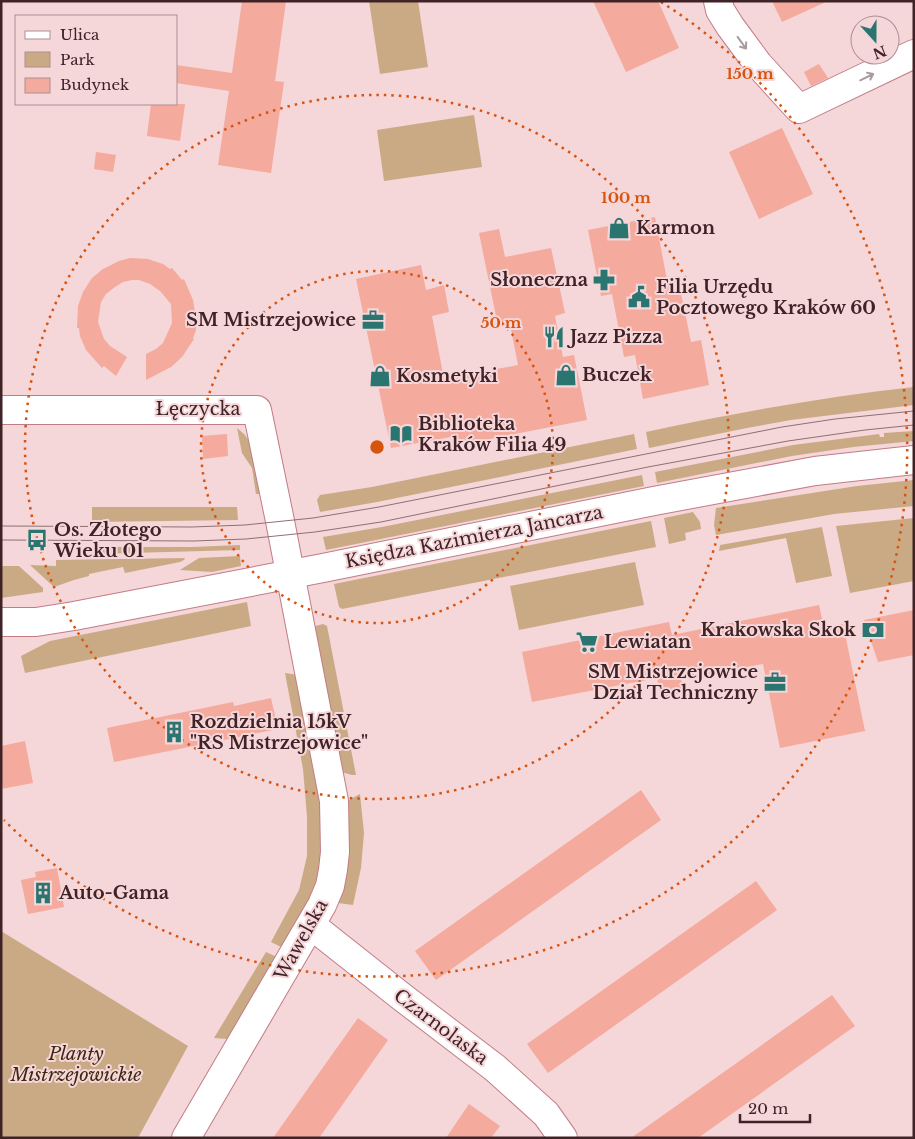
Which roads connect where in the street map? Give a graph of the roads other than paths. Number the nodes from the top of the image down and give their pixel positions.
1 (718, 1) edge
2 (914, 54) edge
3 (1, 410) edge
4 (914, 460) edge
5 (289, 574) junction
6 (1, 622) edge
7 (36, 622) junction
8 (1, 634) edge
9 (311, 925) junction
10 (186, 1138) edge
11 (563, 1138) edge

1 -> 2 street
3 - 5 street, Łęczycka
4 - 5 street, Księdza Kazimierza Jancarza
5 - 7 street, Księdza Kazimierza Jancarza
5 - 9 street, Wawelska
6 - 7 street, Księdza Kazimierza Jancarza
7 - 8 street, Księdza Kazimierza Jancarza
9 - 10 street, Wawelska
9 - 11 street, Czarnolaska

